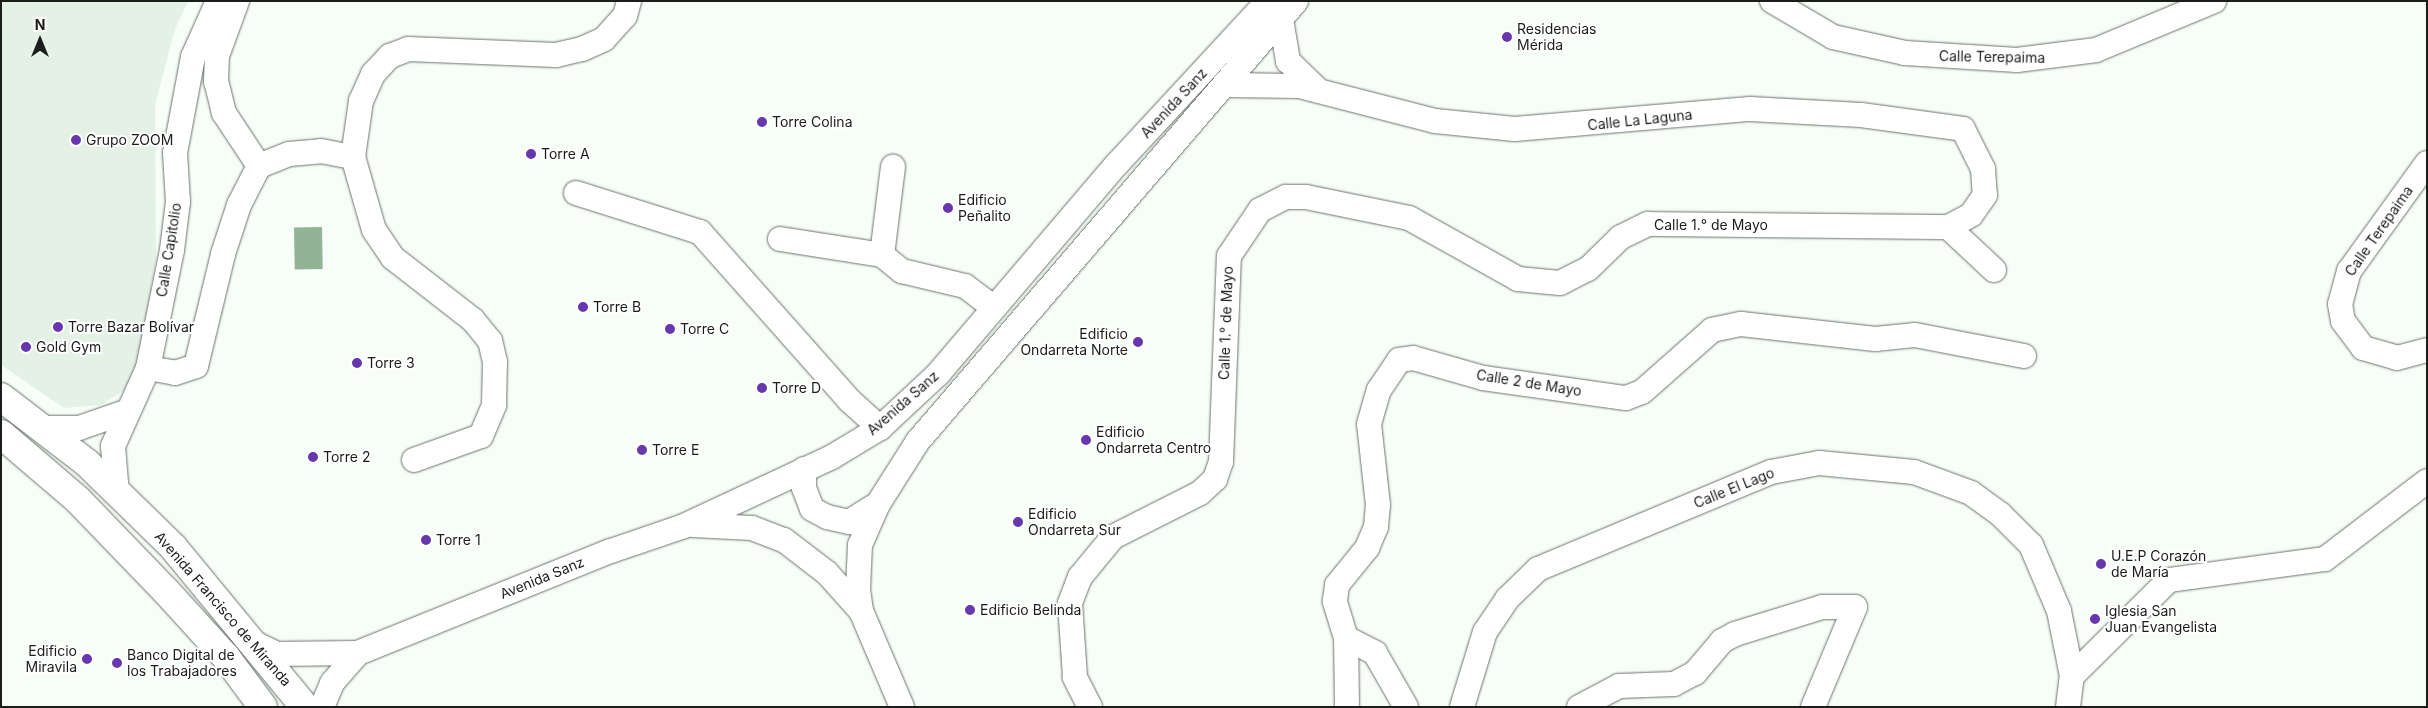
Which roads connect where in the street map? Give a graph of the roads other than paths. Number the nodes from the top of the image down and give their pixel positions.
1 (218, 1) edge
2 (236, 1) edge
3 (629, 1) edge
4 (1296, 1) edge
5 (1772, 1) edge
6 (2214, 1) edge
7 (1275, 10) edge
8 (1227, 85) junction
9 (1320, 92) junction
10 (353, 157) junction
11 (2427, 163) edge
12 (259, 166) junction
13 (893, 167) dead end
14 (576, 193) dead end
15 (1948, 227) junction
16 (780, 239) dead end
17 (882, 255) junction
18 (1994, 270) dead end
19 (994, 308) junction
20 (2427, 350) edge
21 (2024, 356) dead end
22 (148, 368) junction
23 (1, 398) edge
24 (128, 411) junction
25 (42, 428) junction
26 (880, 428) junction
27 (1, 434) edge
28 (414, 460) dead end
29 (804, 469) junction
30 (2427, 481) edge
31 (117, 494) junction
32 (878, 504) junction
33 (684, 526) junction
34 (861, 611) junction
35 (1346, 638) junction
36 (246, 640) junction
37 (358, 653) junction
38 (2072, 676) junction
39 (263, 707) edge
40 (305, 707) edge
41 (322, 707) edge
42 (902, 707) edge
43 (1090, 707) edge
44 (1347, 707) edge
45 (1406, 707) edge
46 (1462, 707) edge
47 (1579, 707) edge
48 (1813, 707) edge
49 (2068, 707) edge

1 - 22 street, Calle Capitolio
2 - 12 street
3 - 10 street
4 - 7 street, Avenida Sanz
5 - 6 street, Calle Terepaima
7 - 8 street, Avenida Sanz
7 - 9 street, Calle La Laguna
7 - 19 street, Avenida Sanz
8 - 9 street, Calle La Laguna
8 - 32 street, Avenida Sanz
9 - 15 street, Calle La Laguna
10 - 12 street
10 - 28 street
11 - 20 street, Calle Terepaima
12 - 22 street
13 - 17 street
14 - 26 street
15 - 18 street
15 - 43 street, Calle 1.° de Mayo
16 - 17 street
17 - 19 street
19 - 26 street, Avenida Sanz
21 - 35 street, Calle 2 de Mayo
22 - 24 street, Calle Capitolio
23 - 25 main road, Avenida Francisco de Miranda
24 - 25 street
24 - 31 street, Calle Capitolio
25 - 31 main road, Avenida Francisco de Miranda
26 - 29 street, Avenida Sanz
27 - 39 main road
29 - 32 street
29 - 33 street, Avenida Sanz
30 - 38 street
31 - 36 main road, Avenida Francisco de Miranda
32 - 34 street, Avenida Sanz
33 - 34 street
33 - 37 street, Avenida Sanz
34 - 42 street
35 - 44 street
35 - 45 street
36 - 37 street
36 - 40 main road, Avenida Francisco de Miranda
37 - 41 street
38 - 46 street, Calle El Lago
38 - 49 street, Calle El Lago
47 - 48 street

